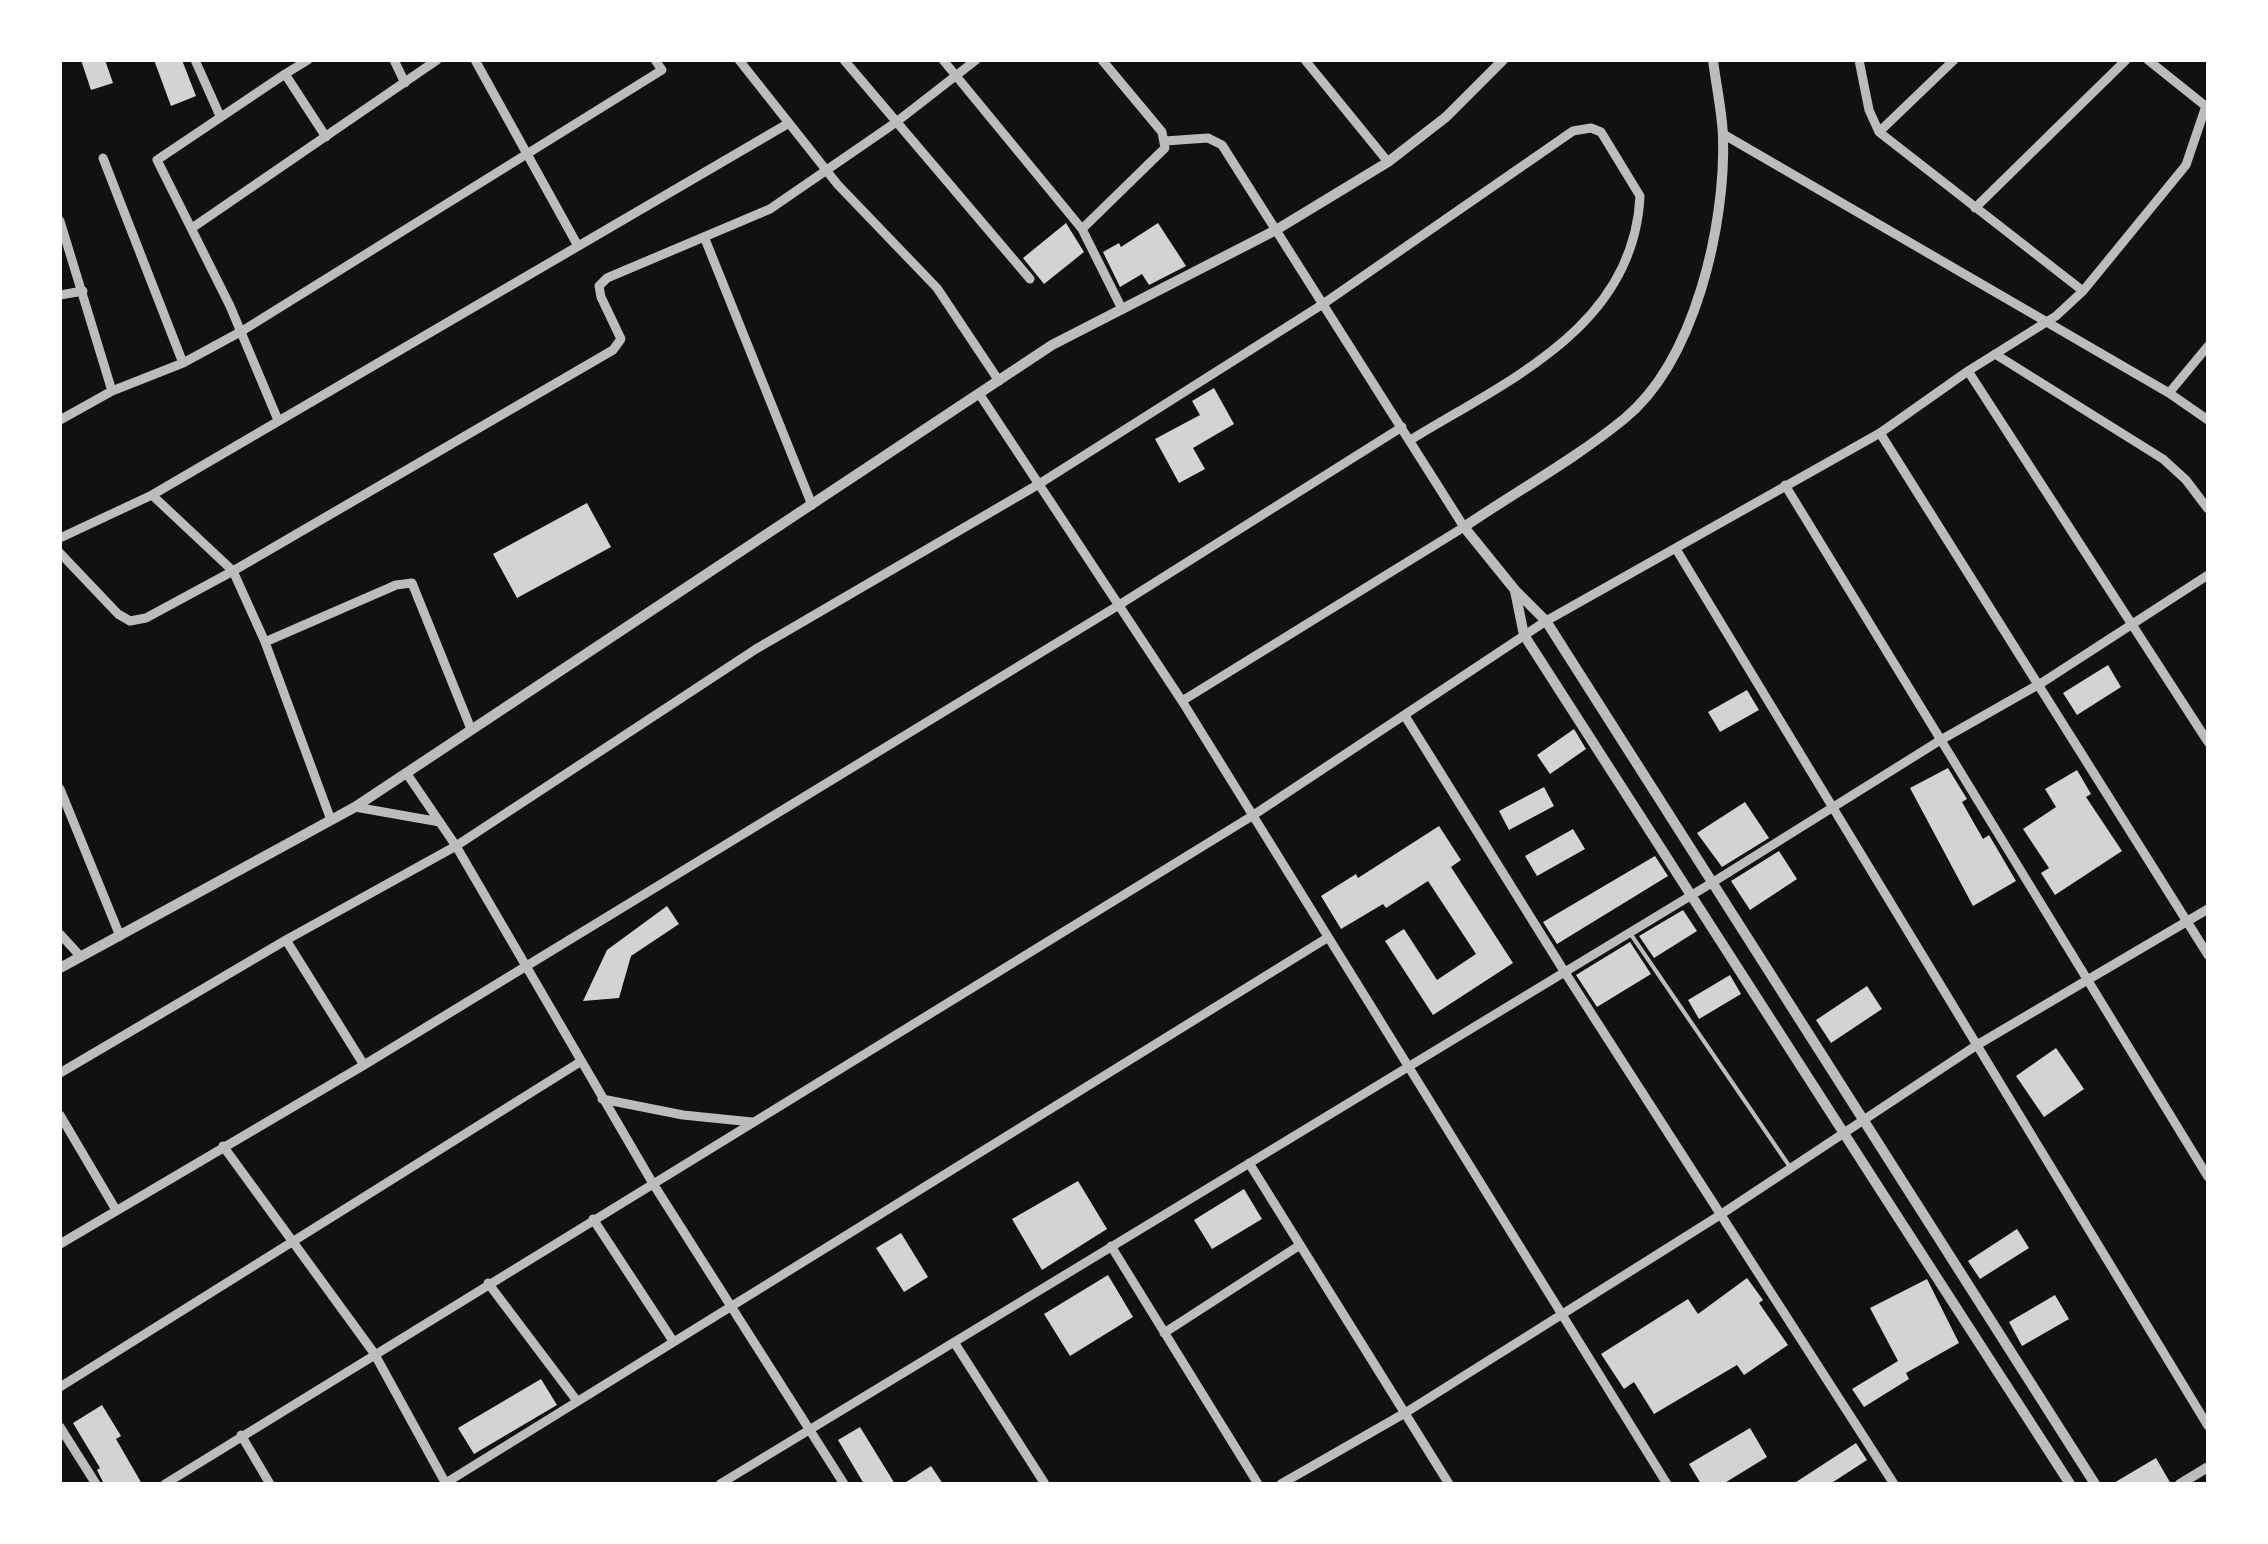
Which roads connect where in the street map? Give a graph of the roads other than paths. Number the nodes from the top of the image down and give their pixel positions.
1 (195, 60) edge
2 (308, 60) edge
3 (394, 60) edge
4 (437, 60) edge
5 (475, 60) edge
6 (655, 60) edge
7 (739, 60) edge
8 (844, 60) edge
9 (943, 60) edge
10 (976, 60) edge
11 (1102, 60) edge
12 (1305, 60) edge
13 (1503, 60) edge
14 (1713, 60) edge
15 (1860, 60) edge
16 (1954, 60) edge
17 (2126, 60) edge
18 (2148, 60) edge
19 (285, 74) junction
20 (956, 76) junction
21 (405, 83) junction
22 (2207, 107) edge
23 (220, 116) junction
24 (789, 123) junction
25 (895, 123) junction
26 (1879, 132) junction
27 (1723, 134) junction
28 (326, 137) junction
29 (1165, 141) junction
30 (526, 156) junction
31 (103, 158) dead end
32 (1388, 162) junction
33 (828, 172) junction
34 (1975, 208) junction
35 (60, 220) edge
36 (192, 228) junction
37 (1082, 229) junction
38 (1276, 230) junction
39 (706, 239) junction
40 (578, 246) junction
41 (1030, 279) dead end
42 (83, 291) junction
43 (2082, 291) junction
44 (60, 295) edge
45 (1323, 304) junction
46 (1122, 309) junction
47 (2046, 323) junction
48 (242, 331) junction
49 (2208, 346) edge
50 (1995, 354) junction
51 (183, 363) junction
52 (1968, 371) junction
53 (999, 381) junction
54 (112, 390) junction
55 (2169, 393) junction
56 (980, 395) junction
57 (60, 420) edge
58 (278, 420) junction
59 (2208, 420) edge
60 (1402, 428) junction
61 (1880, 433) junction
62 (1412, 440) junction
63 (1039, 484) junction
64 (1785, 485) junction
65 (152, 495) junction
66 (812, 505) junction
67 (2208, 509) edge
68 (1464, 526) junction
69 (60, 538) edge
70 (1676, 549) junction
71 (60, 552) edge
72 (233, 572) junction
73 (2208, 575) edge
74 (1515, 590) junction
75 (1119, 605) junction
76 (1546, 621) junction
77 (2133, 623) junction
78 (1524, 635) junction
79 (265, 642) junction
80 (2039, 684) junction
81 (1182, 701) junction
82 (1405, 716) junction
83 (471, 728) junction
84 (1939, 741) junction
85 (2208, 742) edge
86 (406, 774) junction
87 (60, 790) edge
88 (356, 807) junction
89 (1832, 807) junction
90 (1252, 816) junction
91 (331, 820) junction
92 (440, 822) junction
93 (456, 846) junction
94 (1710, 884) junction
95 (1689, 896) junction
96 (2208, 908) edge
97 (2186, 921) junction
98 (1629, 932) junction
99 (60, 934) edge
100 (120, 936) junction
101 (1327, 938) junction
102 (286, 940) junction
103 (2208, 956) edge
104 (81, 957) junction
105 (524, 967) junction
106 (60, 968) edge
107 (1564, 971) junction
108 (2086, 979) junction
109 (1977, 1046) junction
110 (580, 1062) junction
111 (364, 1065) junction
112 (1406, 1067) junction
113 (60, 1073) edge
114 (602, 1099) junction
115 (60, 1116) edge
116 (1864, 1119) junction
117 (752, 1122) junction
118 (1845, 1132) junction
119 (223, 1146) junction
120 (1248, 1163) junction
121 (1791, 1168) junction
122 (2208, 1176) edge
123 (652, 1182) junction
124 (116, 1210) junction
125 (1720, 1214) junction
126 (592, 1219) junction
127 (292, 1243) junction
128 (60, 1244) edge
129 (1300, 1245) junction
130 (1111, 1246) junction
131 (488, 1283) junction
132 (731, 1305) junction
133 (1559, 1314) junction
134 (1164, 1333) junction
135 (673, 1341) junction
136 (954, 1342) junction
137 (374, 1354) junction
138 (60, 1387) edge
139 (577, 1401) junction
140 (1405, 1413) junction
141 (2208, 1426) edge
142 (60, 1427) edge
143 (811, 1429) junction
144 (240, 1435) junction
145 (2208, 1467) edge
146 (96, 1484) edge
147 (165, 1484) edge
148 (270, 1484) edge
149 (445, 1484) edge
150 (720, 1484) edge
151 (844, 1484) edge
152 (1044, 1484) edge
153 (1258, 1484) edge
154 (1281, 1484) edge
155 (1449, 1484) edge
156 (1668, 1484) edge
157 (1894, 1484) edge
158 (2070, 1484) edge
159 (2095, 1484) edge
160 (2180, 1484) edge

1 - 23 street
2 - 19 street
3 - 21 street
4 - 21 street
5 - 30 street
6 - 30 street
7 - 24 street
8 - 25 street
9 - 20 street
10 - 20 street
11 - 29 street
12 - 32 street
13 - 32 street
14 - 27 street
15 - 26 street
16 - 26 street
17 - 34 street
18 - 22 street
19 - 23 street
19 - 28 street
20 - 25 street
20 - 37 street
21 - 28 street
22 - 43 street
23 - 36 street
24 - 33 street
24 - 40 street
25 - 33 street
25 - 41 street
26 - 34 street
27 - 47 street
27 - 68 street
28 - 36 street
29 - 37 street
29 - 38 street
30 - 40 street
30 - 48 street
31 - 51 street
32 - 38 street
33 - 39 street
33 - 53 street
34 - 43 street
35 - 42 street
36 - 48 street
37 - 46 street
38 - 45 street
38 - 46 street
39 - 66 street
39 - 72 street
40 - 58 street
42 - 44 street
42 - 54 street
43 - 47 street
45 - 60 street
45 - 62 street
45 - 63 street
46 - 53 street
47 - 50 street
47 - 55 street
48 - 51 street
48 - 58 street
49 - 55 street
50 - 52 street
50 - 67 street
51 - 54 street
52 - 61 street
52 - 77 street
53 - 56 street
54 - 57 street
55 - 59 street
56 - 63 street
56 - 66 street
58 - 65 street
60 - 62 street
60 - 75 street
61 - 64 street
61 - 80 street
62 - 68 street
63 - 75 street
63 - 93 street
64 - 70 street
64 - 84 street
65 - 69 street
65 - 72 street
66 - 83 street
68 - 74 street
68 - 81 street
70 - 76 street
70 - 89 street
71 - 72 street
72 - 79 street
73 - 77 street
74 - 76 street
74 - 78 street
75 - 81 street
75 - 105 street
76 - 78 street
76 - 94 street
77 - 80 street
77 - 85 street
78 - 82 street
78 - 95 street
79 - 83 street
79 - 91 street
80 - 84 street
80 - 97 street
81 - 90 street
82 - 90 street
82 - 107 street
83 - 86 street
84 - 89 street
84 - 108 street
86 - 88 street
86 - 92 street
87 - 100 street
88 - 91 street
88 - 92 street
89 - 94 street
89 - 109 street
90 - 101 street
90 - 117 street
91 - 100 street
92 - 93 street
93 - 102 street
93 - 105 street
94 - 95 street
94 - 116 street
95 - 98 street
95 - 118 street
96 - 97 street
97 - 103 street
97 - 108 street
98 - 107 street
98 - 121 lane
99 - 104 street
100 - 104 street
101 - 112 street
101 - 132 street
102 - 111 street
102 - 113 street
104 - 106 street
105 - 110 street
105 - 111 street
107 - 112 street
107 - 125 street
108 - 109 street
108 - 122 street
109 - 116 street
109 - 141 street
110 - 114 street
110 - 127 street
111 - 119 street
112 - 120 street
112 - 133 street
114 - 117 street
114 - 123 street
115 - 124 street
116 - 118 street
116 - 159 street
117 - 123 street
118 - 121 street
118 - 158 street
119 - 124 street
119 - 127 street
120 - 129 street
120 - 130 street
121 - 125 street
123 - 126 street
123 - 132 street
124 - 128 street
125 - 133 street
125 - 157 street
126 - 131 street
126 - 135 street
127 - 137 street
127 - 138 street
129 - 134 street
129 - 140 street
130 - 134 street
130 - 136 street
131 - 137 street
131 - 139 street
132 - 135 street
132 - 143 street
133 - 140 street
133 - 156 street
134 - 153 street
135 - 139 street
136 - 143 street
136 - 152 street
137 - 144 street
137 - 149 street
139 - 149 street
140 - 154 street
140 - 155 street
142 - 146 street
143 - 150 street
143 - 151 street
144 - 147 street
144 - 148 street
145 - 160 street

